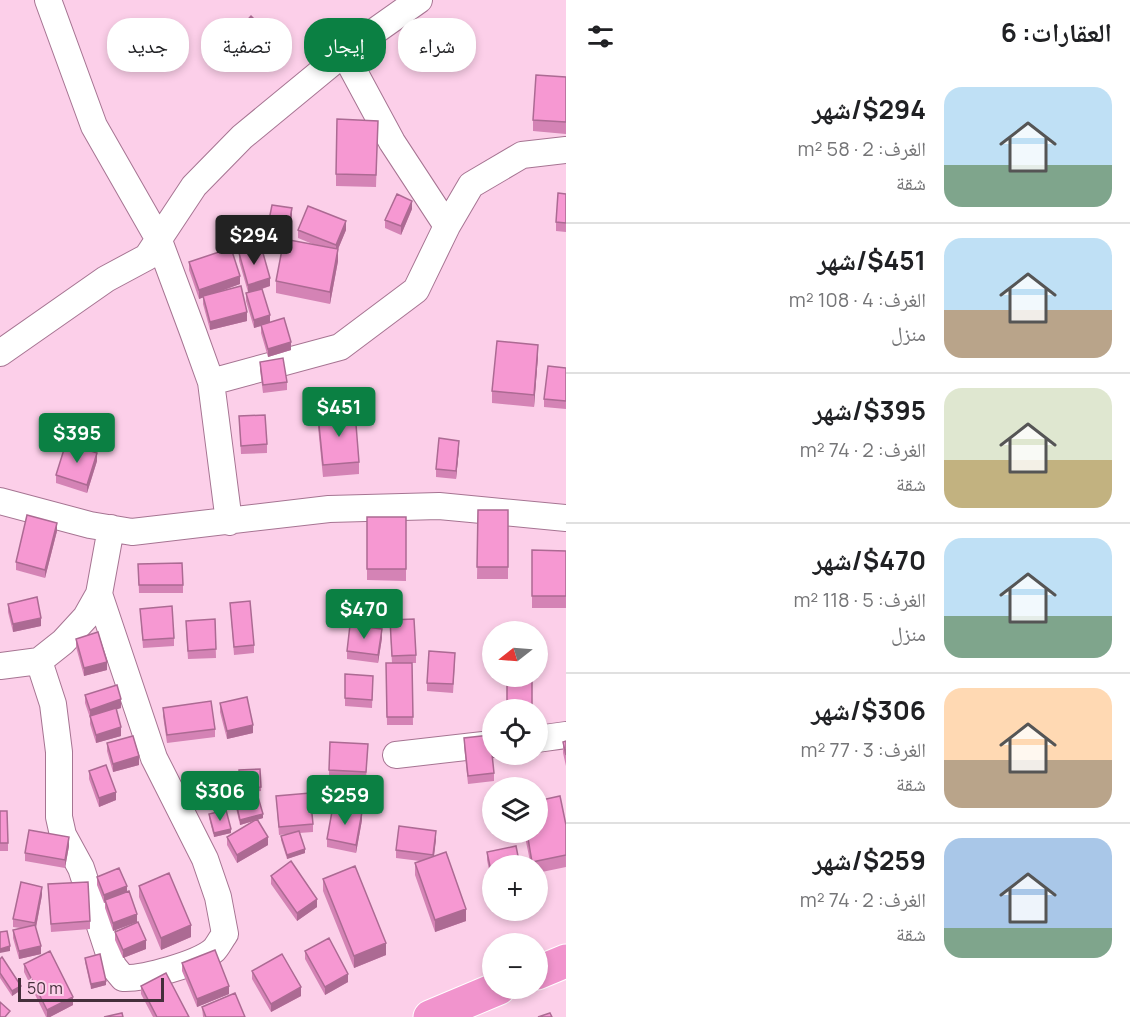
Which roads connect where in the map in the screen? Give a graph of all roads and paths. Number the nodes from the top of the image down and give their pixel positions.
1 (48, 0) edge
2 (419, 0) edge
3 (386, 24) edge
4 (322, 72) edge
5 (355, 72) edge
6 (566, 150) edge
7 (447, 226) junction
8 (158, 238) junction
9 (0, 353) edge
10 (211, 382) junction
11 (0, 501) edge
12 (566, 518) edge
13 (229, 522) junction
14 (111, 528) junction
15 (99, 594) junction
16 (39, 661) junction
17 (0, 666) edge
18 (566, 735) edge
19 (548, 737) edge
20 (482, 745) edge
21 (396, 755) dead end
22 (566, 961) edge
23 (548, 968) edge
24 (482, 995) edge
25 (430, 1017) edge

1 - 8 street
2 - 3 street
4 - 8 street
5 - 7 street
6 - 7 street
7 - 10 street
8 - 9 street
8 - 10 street
10 - 13 street
11 - 14 street
12 - 13 street
13 - 14 street
14 - 15 street
15 - 16 street
15 - 16 street
16 - 17 street
18 - 19 street
20 - 21 street
22 - 23 highway
24 - 25 highway

